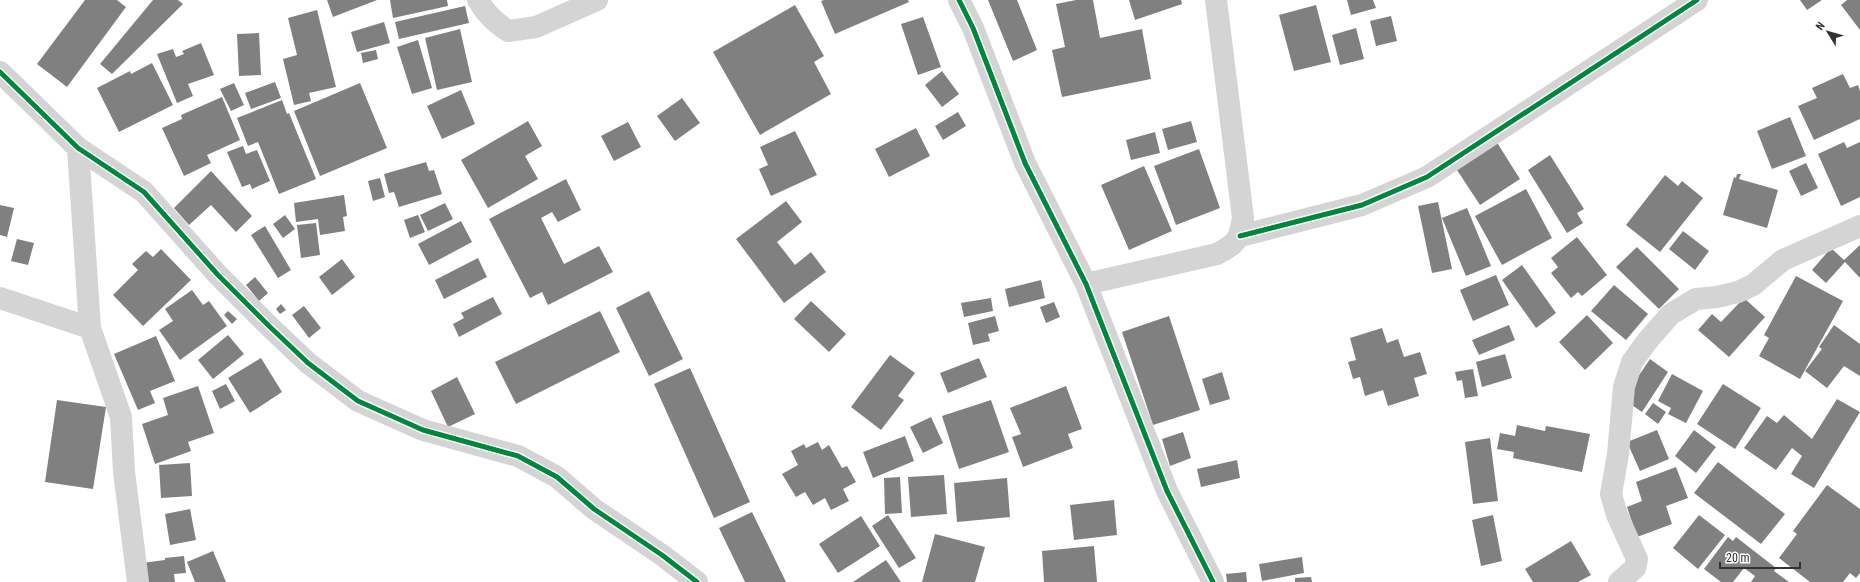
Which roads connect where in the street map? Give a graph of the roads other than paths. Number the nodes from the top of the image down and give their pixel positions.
1 (478, 0) edge
2 (597, 0) edge
3 (959, 0) edge
4 (1216, 0) edge
5 (1697, 0) edge
6 (0, 72) edge
7 (78, 148) junction
8 (1860, 226) edge
9 (1240, 236) junction
10 (1086, 284) junction
11 (0, 298) edge
12 (90, 328) junction
13 (138, 582) edge
14 (697, 582) edge
15 (1213, 582) edge
16 (1619, 582) edge

1 - 2 street
3 - 10 street
4 - 9 street
5 - 9 street
6 - 7 street
7 - 12 street
7 - 14 street
8 - 16 street
9 - 10 street
10 - 15 street
11 - 12 street
12 - 13 street

